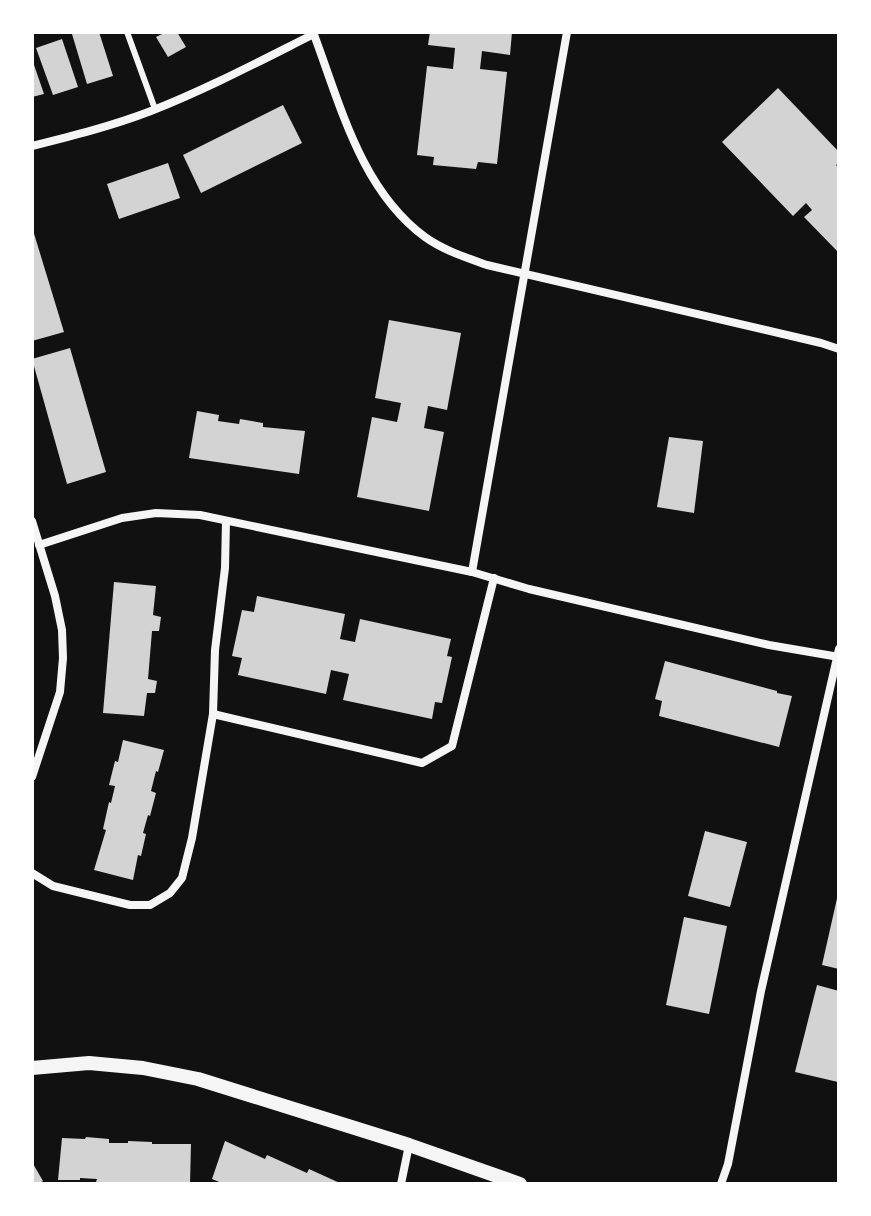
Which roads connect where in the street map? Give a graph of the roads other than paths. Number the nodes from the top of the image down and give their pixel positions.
1 (127, 32) edge
2 (567, 32) edge
3 (313, 33) edge
4 (155, 109) junction
5 (32, 146) edge
6 (525, 273) junction
7 (839, 349) edge
8 (32, 521) edge
9 (226, 521) junction
10 (39, 545) junction
11 (472, 572) junction
12 (494, 578) junction
13 (838, 654) edge
14 (213, 714) junction
15 (32, 777) edge
16 (32, 873) edge
17 (32, 1068) edge
18 (409, 1145) junction
19 (401, 1184) edge
20 (520, 1184) edge
21 (721, 1184) edge

1 - 4 lane
2 - 6 street
3 - 4 street
3 - 6 street
4 - 5 street
6 - 7 street
6 - 11 street
8 - 10 street
9 - 10 street
9 - 11 street
9 - 14 street
10 - 15 street
11 - 12 street
12 - 13 street
12 - 14 street
13 - 21 street
14 - 16 street
17 - 18 street
18 - 19 street
18 - 20 street

